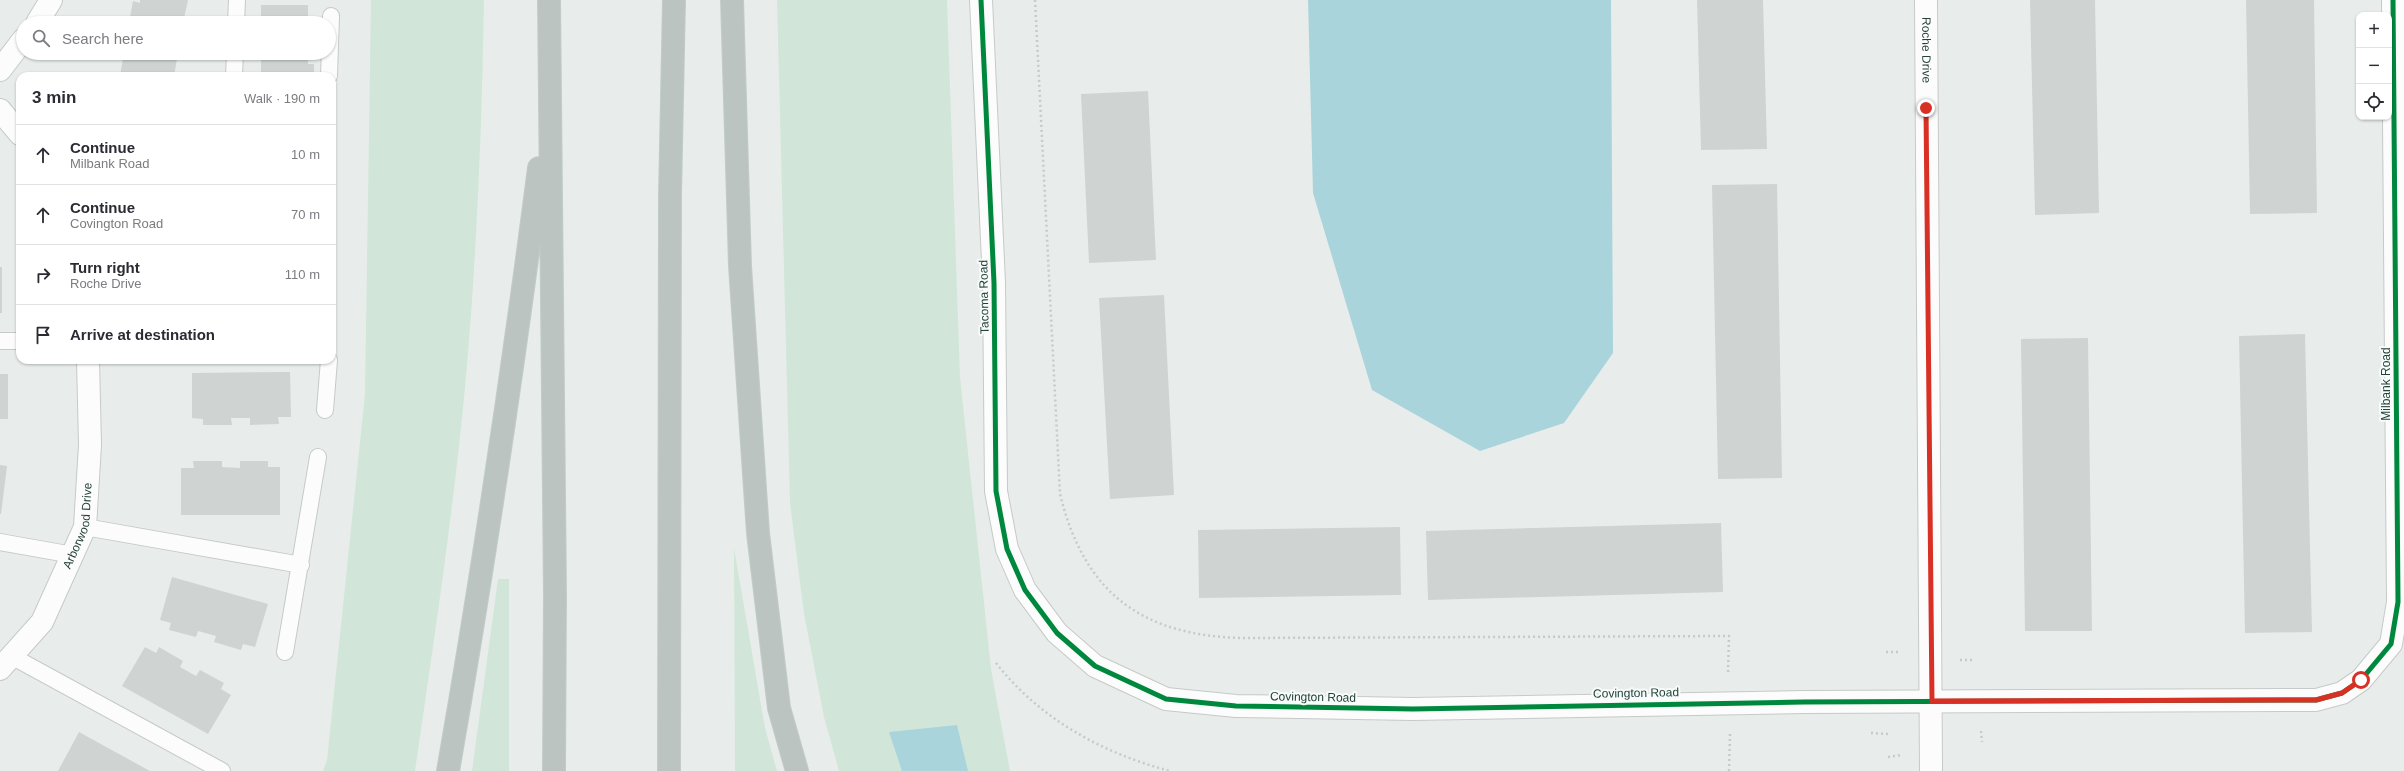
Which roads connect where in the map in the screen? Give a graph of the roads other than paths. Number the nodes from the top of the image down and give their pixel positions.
1 (51, 0) edge
2 (238, 0) edge
3 (549, 0) edge
4 (674, 0) edge
5 (732, 0) edge
6 (981, 0) edge
7 (1926, 0) edge
8 (2393, 0) edge
9 (41, 16) edge
10 (237, 16) edge
11 (16, 49) edge
12 (235, 60) edge
13 (330, 60) edge
14 (0, 70) edge
15 (234, 72) edge
16 (329, 72) edge
17 (549, 87) junction
18 (0, 110) edge
19 (16, 129) edge
20 (0, 341) edge
21 (16, 341) edge
22 (88, 364) edge
23 (329, 364) edge
24 (324, 410) dead end
25 (318, 457) dead end
26 (85, 527) junction
27 (0, 542) edge
28 (72, 555) junction
29 (301, 565) junction
30 (1025, 590) joint
31 (285, 652) dead end
32 (6, 663) edge
33 (2290, 700) joint
34 (1932, 701) junction
35 (222, 771) edge
36 (448, 771) edge
37 (554, 771) edge
38 (669, 771) edge
39 (797, 771) edge
40 (1930, 771) edge

1 - 9 street
2 - 10 lane
3 - 17 highway
4 - 38 highway
5 - 39 highway
6 - 30 street, Tacoma Road
7 - 34 street, Roche Drive
8 - 33 street, Milbank Road
11 - 14 street
12 - 15 lane
13 - 16 lane
17 - 36 highway
17 - 37 highway
18 - 19 street
20 - 21 lane
22 - 26 street, Arborwood Drive
23 - 24 lane
25 - 29 lane
26 - 28 street, Arborwood Drive
26 - 29 lane
27 - 28 lane
28 - 32 street, Arborwood Drive
29 - 31 lane
30 - 34 street, Covington Road
32 - 35 lane
33 - 34 street, Covington Road
34 - 40 street, Roche Drive

